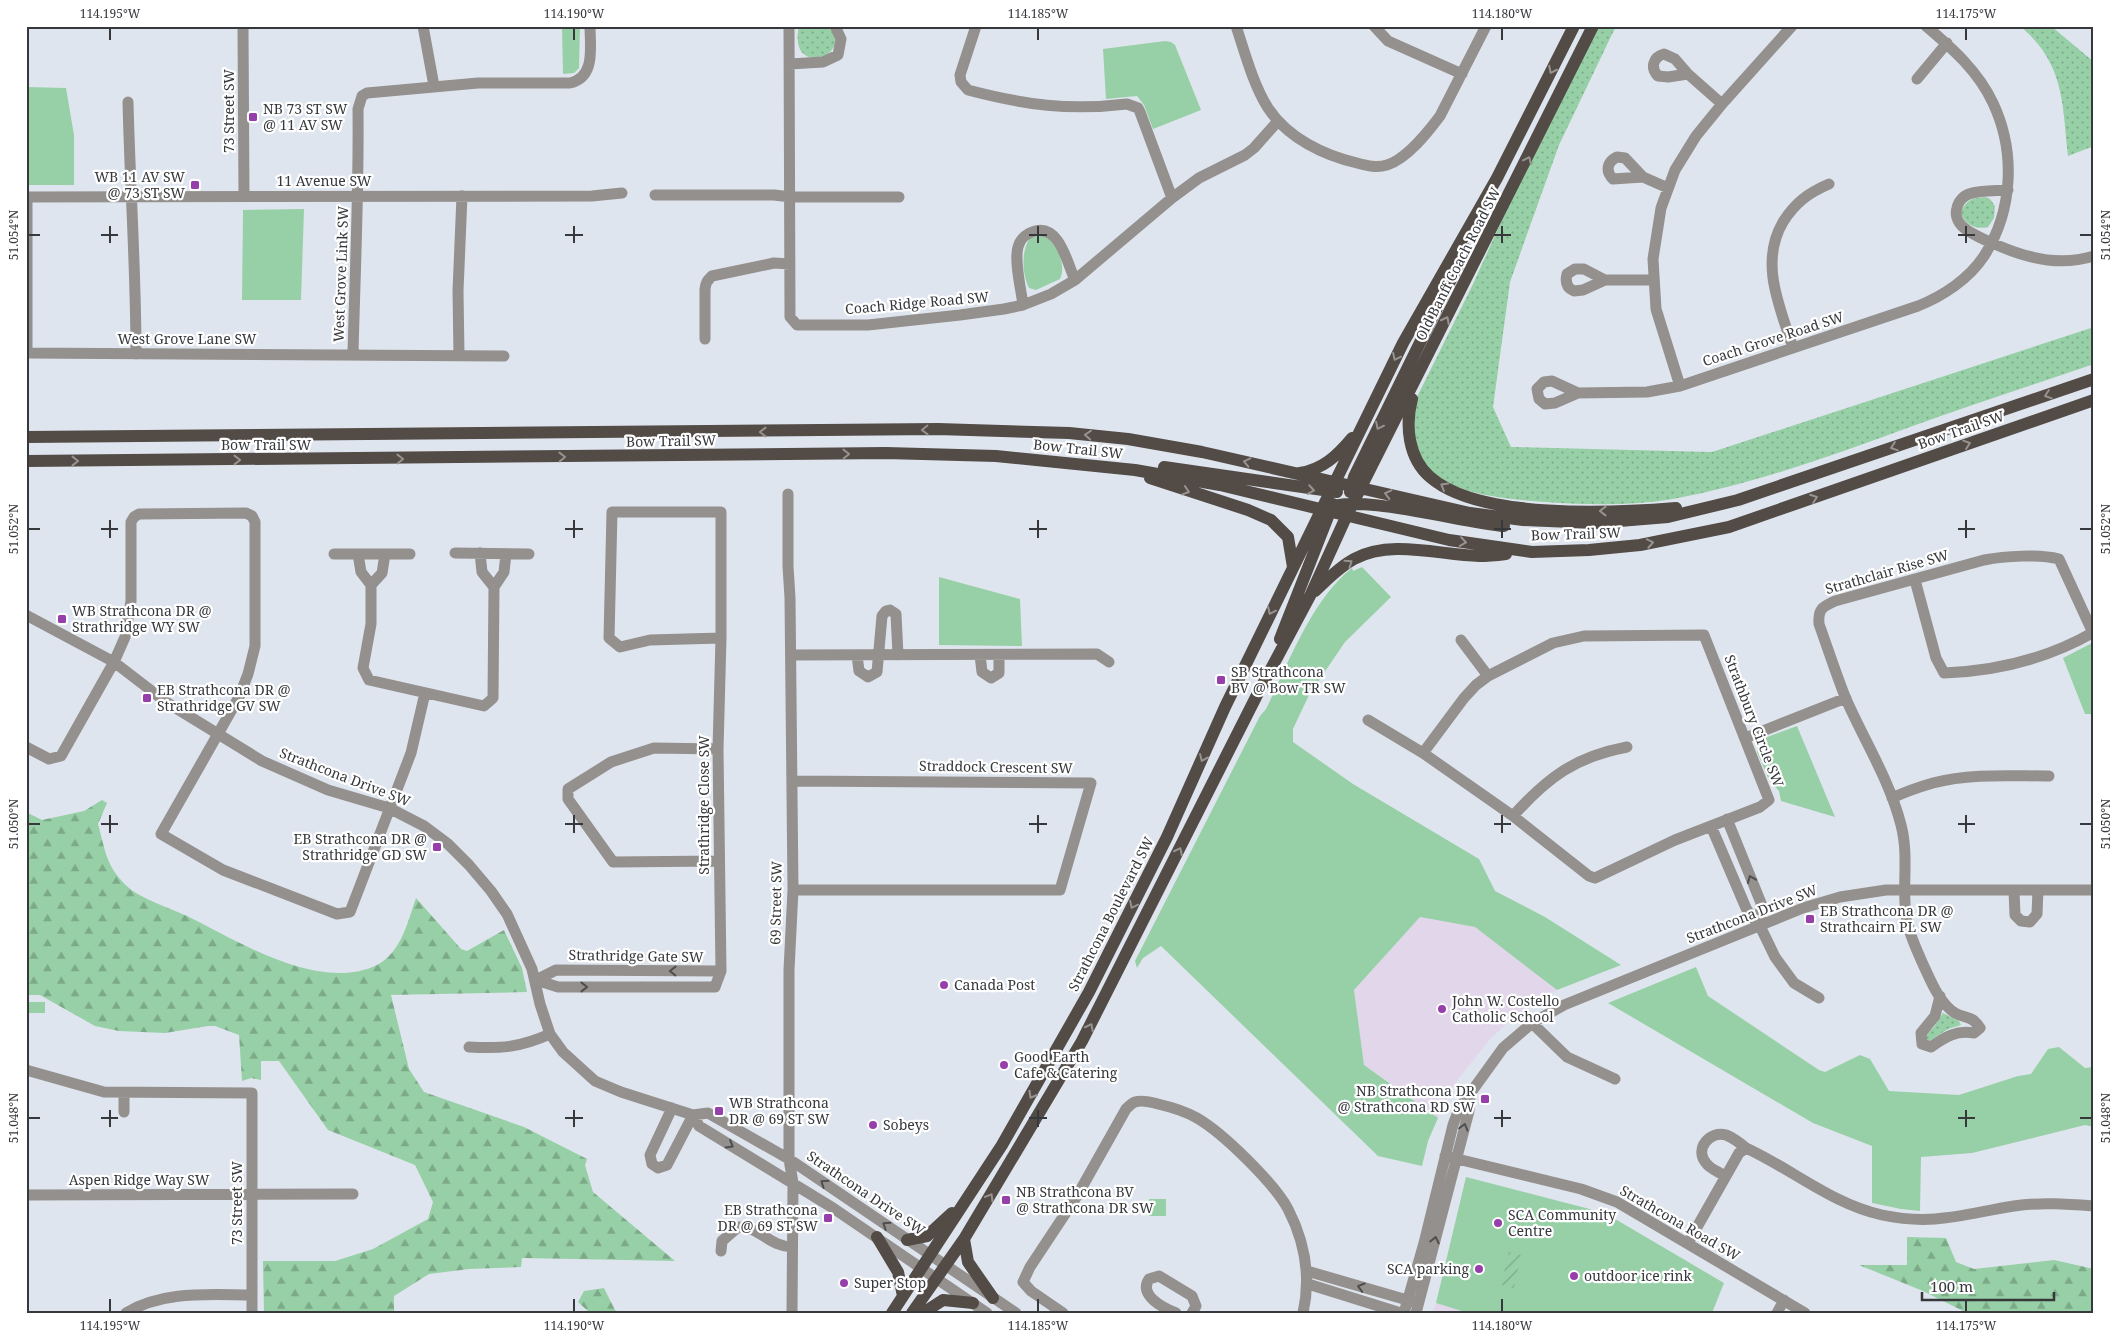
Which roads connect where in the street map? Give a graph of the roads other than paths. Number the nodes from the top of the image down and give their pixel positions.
1 (243, 26) edge
2 (423, 26) edge
3 (590, 26) edge
4 (789, 26) edge
5 (835, 26) edge
6 (976, 26) edge
7 (1236, 26) edge
8 (1374, 26) edge
9 (1486, 26) edge
10 (1574, 26) edge
11 (1594, 26) edge
12 (1786, 26) edge
13 (1792, 26) edge
14 (1926, 26) edge
15 (1781, 38) junction
16 (1947, 43) junction
17 (790, 64) junction
18 (1462, 74) junction
19 (1688, 74) dead end
20 (1917, 79) dead end
21 (434, 86) junction
22 (128, 102) dead end
23 (1722, 104) junction
24 (1278, 121) junction
25 (1643, 177) dead end
26 (1497, 178) junction
27 (1829, 184) dead end
28 (1668, 188) junction
29 (2008, 190) junction
30 (622, 193) dead end
31 (655, 195) dead end
32 (244, 196) junction
33 (358, 196) junction
34 (462, 196) junction
35 (27, 197) edge
36 (130, 197) junction
37 (899, 197) dead end
38 (791, 198) junction
39 (1172, 198) junction
40 (1991, 241) junction
41 (2094, 256) edge
42 (790, 264) junction
43 (1075, 280) junction
44 (1605, 280) dead end
45 (1653, 280) junction
46 (1023, 305) junction
47 (705, 339) dead end
48 (1793, 348) junction
49 (136, 354) junction
50 (353, 354) junction
51 (458, 355) junction
52 (504, 356) dead end
53 (2094, 379) edge
54 (1416, 380) junction
55 (1680, 386) junction
56 (1578, 393) dead end
57 (2094, 400) edge
58 (1362, 427) junction
59 (26, 437) edge
60 (26, 461) edge
61 (1124, 469) junction
62 (1295, 474) junction
63 (788, 494) dead end
64 (1342, 499) junction
65 (1738, 500) junction
66 (1574, 524) junction
67 (1532, 552) junction
68 (455, 553) dead end
69 (334, 554) dead end
70 (358, 554) junction
71 (385, 554) junction
72 (410, 554) dead end
73 (480, 554) junction
74 (506, 554) junction
75 (528, 554) dead end
76 (1293, 567) junction
77 (1915, 580) junction
78 (371, 584) junction
79 (494, 588) junction
80 (1311, 594) junction
81 (26, 615) edge
82 (2094, 632) edge
83 (721, 638) junction
84 (1461, 640) dead end
85 (791, 654) junction
86 (857, 655) junction
87 (879, 655) junction
88 (898, 655) junction
89 (980, 655) junction
90 (1000, 655) junction
91 (114, 662) junction
92 (1109, 662) dead end
93 (1488, 676) junction
94 (426, 693) junction
95 (1256, 697) junction
96 (1846, 698) junction
97 (1368, 720) dead end
98 (218, 734) junction
99 (1745, 738) junction
100 (26, 747) edge
101 (1627, 747) dead end
102 (718, 749) junction
103 (1423, 753) junction
104 (2049, 776) dead end
105 (792, 781) junction
106 (1892, 798) junction
107 (389, 808) junction
108 (1513, 816) junction
109 (1727, 819) junction
110 (1711, 826) junction
111 (719, 861) junction
112 (792, 890) junction
113 (1906, 890) junction
114 (2038, 890) junction
115 (2094, 890) edge
116 (2014, 891) junction
117 (1760, 926) junction
118 (721, 972) junction
119 (536, 980) junction
120 (1940, 996) junction
121 (1819, 998) dead end
122 (1532, 1023) junction
123 (550, 1034) junction
124 (469, 1047) dead end
125 (26, 1070) edge
126 (1615, 1079) dead end
127 (124, 1093) junction
128 (672, 1108) junction
129 (124, 1112) dead end
130 (693, 1115) junction
131 (1746, 1148) junction
132 (1451, 1157) junction
133 (789, 1159) junction
134 (1725, 1176) junction
135 (792, 1183) junction
136 (971, 1193) junction
137 (353, 1194) dead end
138 (26, 1195) edge
139 (252, 1195) junction
140 (2094, 1206) edge
141 (877, 1237) junction
142 (964, 1239) junction
143 (907, 1240) junction
144 (1688, 1243) junction
145 (792, 1247) junction
146 (721, 1251) dead end
147 (931, 1256) junction
148 (944, 1265) junction
149 (922, 1268) junction
150 (1307, 1271) junction
151 (936, 1277) junction
152 (1308, 1284) junction
153 (252, 1295) junction
154 (903, 1296) junction
155 (993, 1298) junction
156 (1784, 1300) junction
157 (973, 1303) junction
158 (1414, 1306) edge
159 (1161, 1310) edge
160 (126, 1313) edge
161 (252, 1313) edge
162 (792, 1313) edge
163 (892, 1313) edge
164 (912, 1313) edge
165 (924, 1313) edge
166 (987, 1313) edge
167 (1016, 1313) edge
168 (1063, 1313) edge
169 (1176, 1313) edge
170 (1192, 1313) edge
171 (1304, 1313) edge
172 (1402, 1313) edge
173 (1777, 1313) edge
174 (1805, 1313) edge

1 - 32 street, 73 Street SW
2 - 21 street
3 - 21 street
4 - 17 street, Coach Ridge Road SW
5 - 17 street
6 - 39 street
7 - 24 street
8 - 18 street
9 - 18 street
10 -> 26 main road, Old Banff Coach Road SW
54 -> 11 main road, Old Banff Coach Road SW
12 - 15 street
13 - 15 street
14 - 16 street, Coach Grove Road SW
15 - 23 street
16 - 20 street
16 - 29 street, Coach Grove Road SW
17 - 38 street, Coach Ridge Road SW
18 - 24 street
19 - 23 street
21 - 33 street, West Grove Link SW
22 - 36 street
23 - 28 street
24 - 39 street, Coach Ridge Road SW
25 - 28 street
26 -> 58 main road, Old Banff Coach Road SW
26 -> 64 main road
27 - 48 street
28 - 45 street
29 - 40 street, Coach Grove Road SW
29 - 40 street
30 - 34 street, 11 Avenue SW
31 - 38 street
32 - 33 street, 11 Avenue SW
32 - 36 street, 11 Avenue SW
33 - 34 street, 11 Avenue SW
33 - 50 street, West Grove Link SW
34 - 51 street
35 - 36 street, 11 Avenue SW
35 - 49 street, West Grove Lane SW
36 - 49 street
37 - 38 street
38 - 42 street, Coach Ridge Road SW
39 - 43 street, Coach Ridge Road SW
40 - 41 street
40 - 48 street, Coach Grove Road SW
42 - 46 street, Coach Ridge Road SW
42 - 47 street
43 - 46 street, Coach Ridge Road SW
43 - 46 street
44 - 45 street
45 - 55 street
48 - 55 street, Coach Grove Road SW
49 - 50 street, West Grove Lane SW
50 - 51 street, West Grove Lane SW
51 - 52 street, West Grove Lane SW
53 -> 65 main road, Bow Trail SW
54 - 64 main road, Old Banff Coach Road SW
65 -> 54 main road
55 - 56 street, Coach Grove Road SW
67 -> 57 main road, Bow Trail SW
58 - 62 main road
58 - 64 main road, Old Banff Coach Road SW
62 -> 59 main road, Bow Trail SW
60 -> 61 main road, Bow Trail SW
61 - 64 main road, Bow Trail SW
61 -> 64 main road
61 -> 76 main road
62 - 64 main road, Bow Trail SW
63 - 85 street, 69 Street SW
66 -> 64 main road, Bow Trail SW
64 - 66 main road
64 -> 67 main road, Bow Trail SW
64 - 76 main road, Strathcona Boulevard SW
64 - 80 main road
64 - 95 main road
65 - 66 main road, Bow Trail SW
80 -> 67 main road
68 - 73 street
69 - 70 street
70 - 71 street
70 - 78 street
71 - 72 street
71 - 78 street
73 - 74 street
73 - 79 street
74 - 75 street
74 - 79 street
76 -> 136 main road, Strathcona Boulevard SW
77 - 82 street, Strathclair Rise SW
77 - 82 street
77 - 96 street, Strathclair Rise SW
78 - 94 street
79 - 94 street
80 - 95 main road
81 - 91 street, Strathcona Drive SW
83 - 83 street, Strathridge Close SW
83 - 102 street, Strathridge Close SW
84 - 93 street
85 - 86 street
85 - 105 street, 69 Street SW
86 - 87 street
86 - 87 street
87 - 88 street
87 - 88 street
88 - 89 street
89 - 90 street
89 - 90 street
90 - 92 street
91 - 98 street, Strathcona Drive SW
91 - 98 street
91 - 100 street
93 - 99 street, Strathbury Circle SW
93 - 103 street, Strathbury Circle SW
94 - 107 street
142 -> 95 main road
96 - 99 street
96 - 106 street, Strathclair Rise SW
97 - 103 street
98 - 107 street, Strathcona Drive SW
98 - 107 street
99 - 109 street, Strathbury Circle SW
101 - 108 street
102 - 111 street, Strathridge Close SW
102 - 111 street
103 - 108 street, Strathbury Circle SW
104 - 106 street
105 - 112 street, 69 Street SW
105 - 112 street, Straddock Crescent SW
106 - 113 street, Strathclair Rise SW
107 - 119 street, Strathcona Drive SW
108 - 110 street, Strathbury Circle SW
109 - 110 street, Strathbury Circle SW
117 -> 109 street
110 - 117 street
111 - 118 street, Strathridge Close SW
112 - 133 street, 69 Street SW
113 - 116 street, Strathcona Drive SW
113 - 117 street, Strathcona Drive SW
113 - 120 street, Strathclair Rise SW
114 - 115 street, Strathcona Drive SW
114 - 116 street, Strathcona Drive SW
114 - 116 street
117 - 121 street
117 - 122 street, Strathcona Drive SW
118 -> 119 street, Strathridge Gate SW
119 -> 118 street, Strathridge Gate SW
119 - 123 street, Strathcona Drive SW
120 - 120 street, Strathclair Rise SW
122 - 126 street
122 - 132 street, Strathcona Drive SW
123 - 124 street
123 - 128 street, Strathcona Drive SW
125 - 127 street
127 - 129 street
127 - 139 street, 73 Street SW
128 - 130 street, Strathcona Drive SW
128 - 130 street
130 - 133 street, Strathcona Drive SW
130 -> 135 street, Strathcona Drive SW
131 - 134 street
131 - 134 street
131 - 140 street
132 - 144 street, Strathcona Road SW
132 - 158 street, Strathcona Drive SW
133 - 135 street, 69 Street SW
143 -> 133 street, Strathcona Drive SW
134 - 144 street
135 - 141 street, Strathcona Drive SW
135 - 145 street, 69 Street SW
136 - 143 main road
136 - 147 main road, Strathcona Boulevard SW
137 - 139 street, Aspen Ridge Way SW
138 - 139 street, Aspen Ridge Way SW
139 - 153 street, 73 Street SW
141 - 149 street, Strathcona Drive SW
141 - 154 main road
142 - 148 main road
142 - 155 main road
143 - 147 street, Strathcona Drive SW
144 - 156 street, Strathcona Road SW
145 - 146 street
145 - 162 street, 69 Street SW
147 - 148 street, Strathcona Drive SW
147 - 149 main road, Strathcona Boulevard SW
148 - 151 main road
148 - 155 street, Strathcona Drive SW
149 - 151 street, Strathcona Drive SW
149 - 154 main road, Strathcona Boulevard SW
150 - 152 street
158 -> 150 street
150 - 168 street
151 - 157 street, Strathcona Drive SW
151 - 164 main road
152 - 171 street
152 - 172 street
153 - 160 street
153 - 161 street, 73 Street SW
154 - 163 main road, Strathcona Boulevard SW
155 - 167 street, Strathcona Drive SW
156 - 173 street
156 - 174 street, Strathcona Road SW
157 - 165 main road
157 - 166 street, Strathcona Drive SW
158 - 172 street, Strathcona Drive SW
159 - 169 street
159 - 170 street

